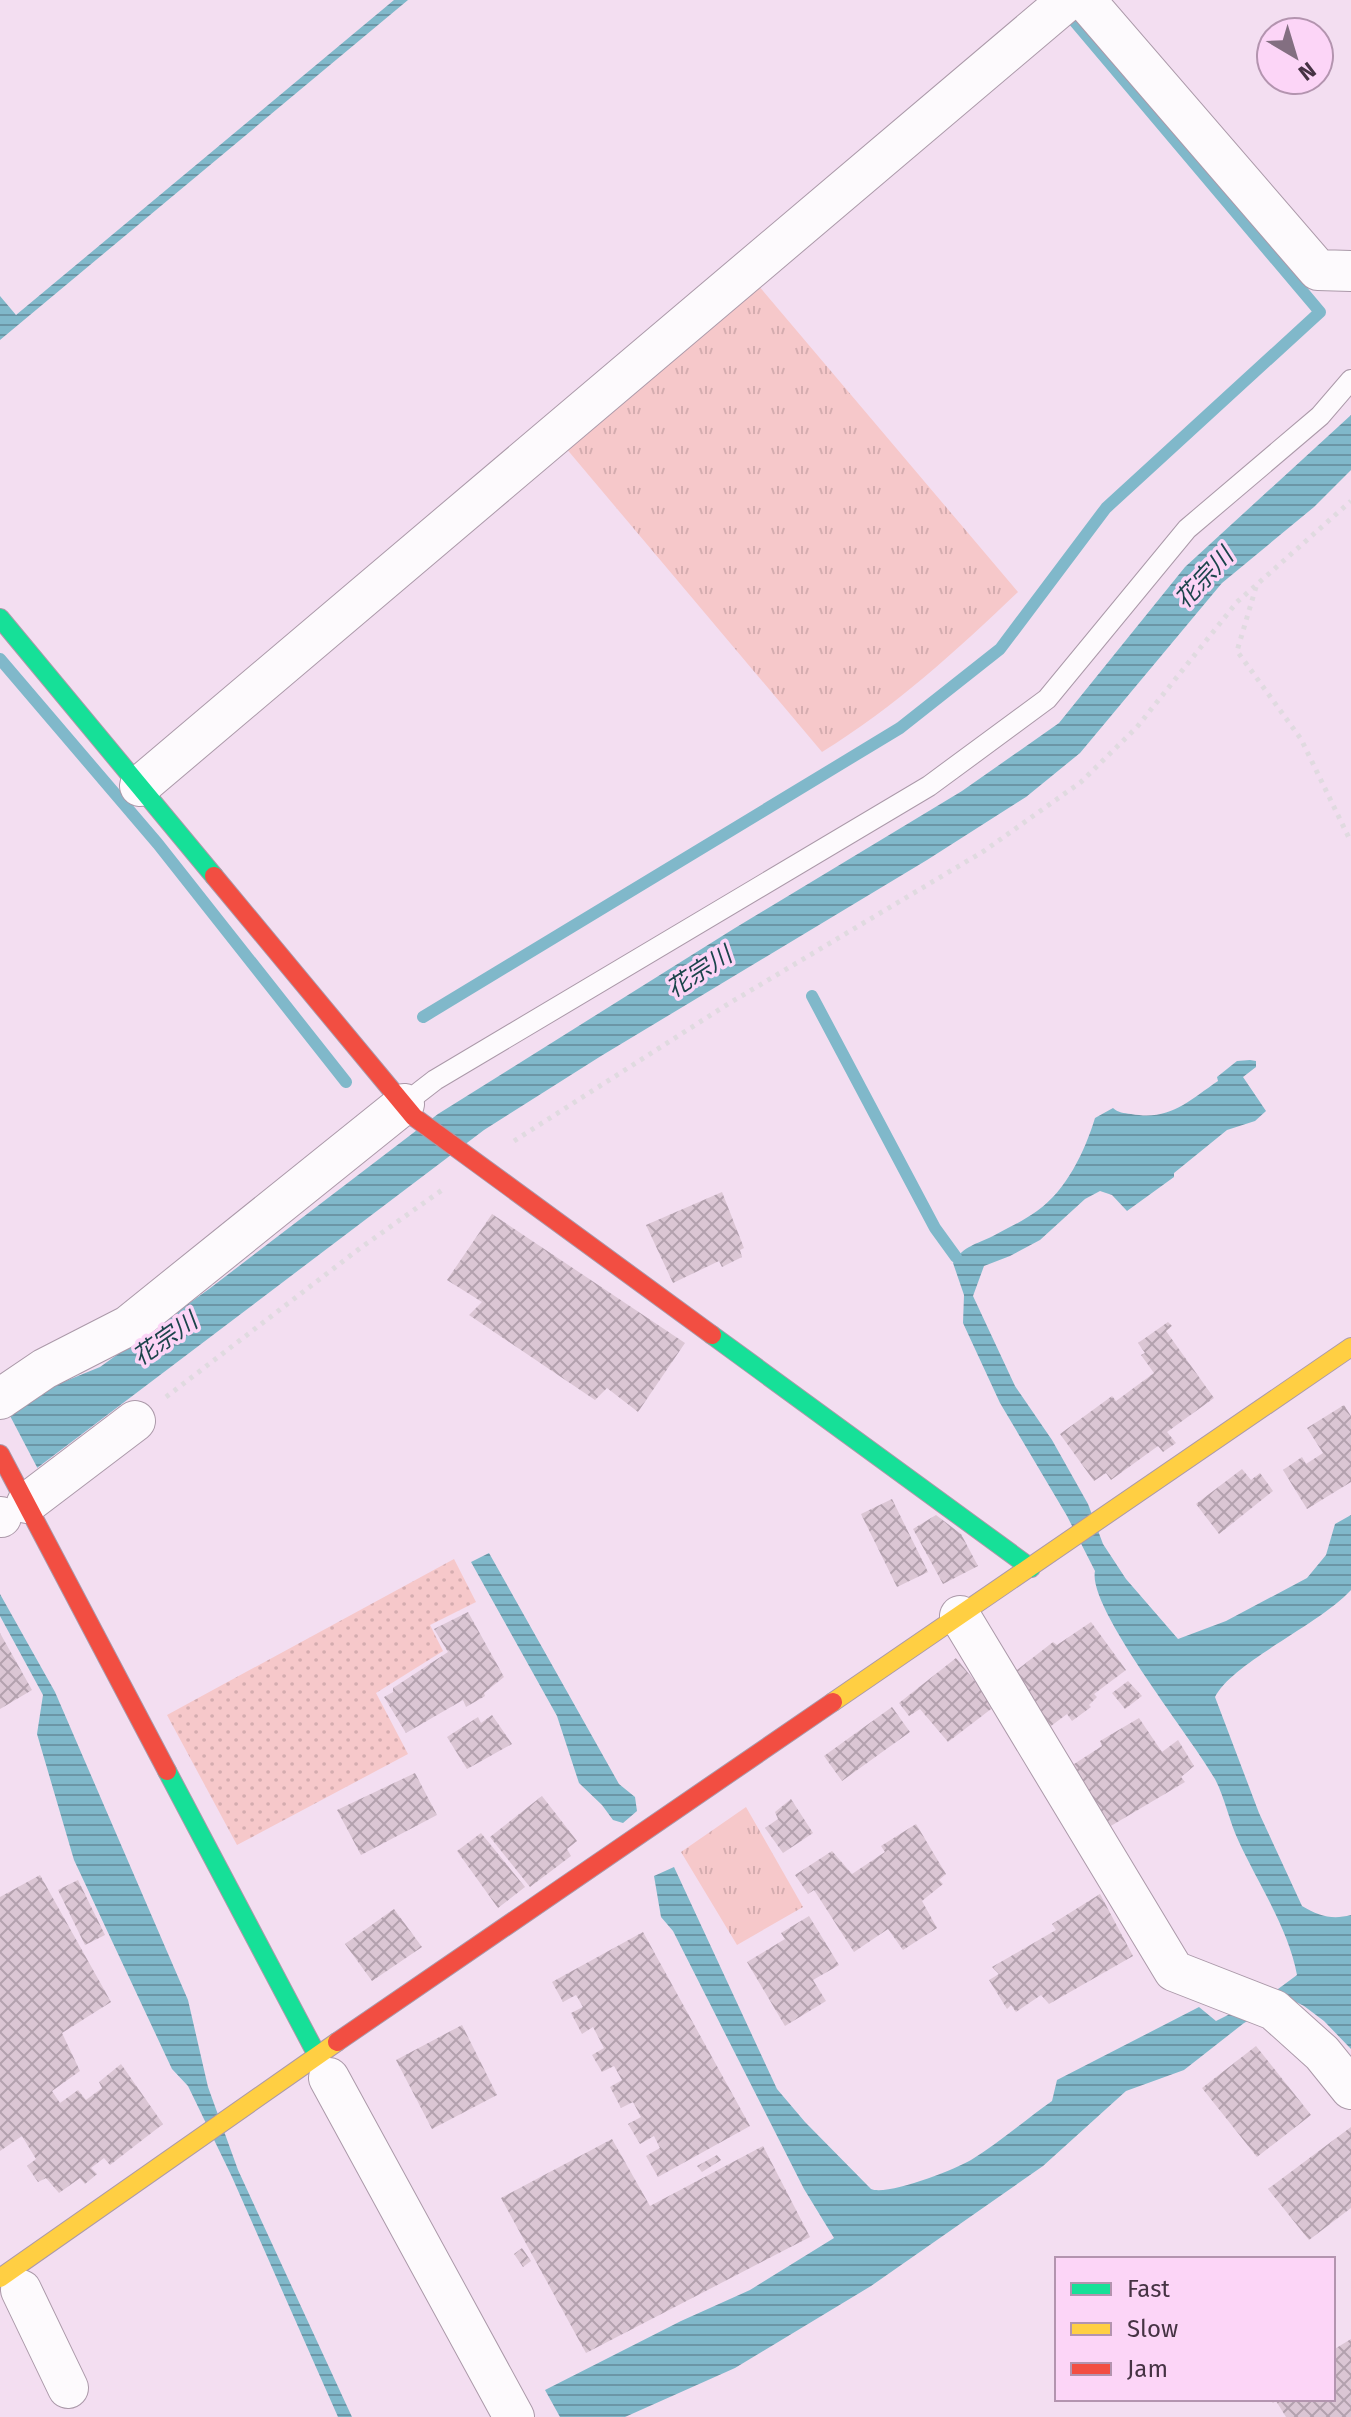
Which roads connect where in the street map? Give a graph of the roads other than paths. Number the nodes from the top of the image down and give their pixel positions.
1 (1068, 0) edge
2 (1085, 0) edge
3 (1351, 271) edge
4 (1351, 380) edge
5 (0, 618) edge
6 (140, 786) junction
7 (409, 1111) junction
8 (1351, 1347) edge
9 (0, 1399) edge
10 (135, 1421) road end
11 (0, 1454) edge
12 (12, 1508) edge
13 (1031, 1568) junction
14 (960, 1616) junction
15 (323, 2067) junction
16 (1351, 2089) edge
17 (11, 2284) edge
18 (68, 2388) dead end
19 (514, 2417) edge

1 - 6 street
2 - 3 street
4 - 7 lane
5 - 6 street
6 - 7 street
7 - 9 street
7 - 13 street
8 - 13 street
10 - 12 street
11 - 12 street
12 - 15 street
13 - 14 street
14 - 15 street
14 - 16 street
15 - 17 street
15 - 19 street
17 - 18 street

